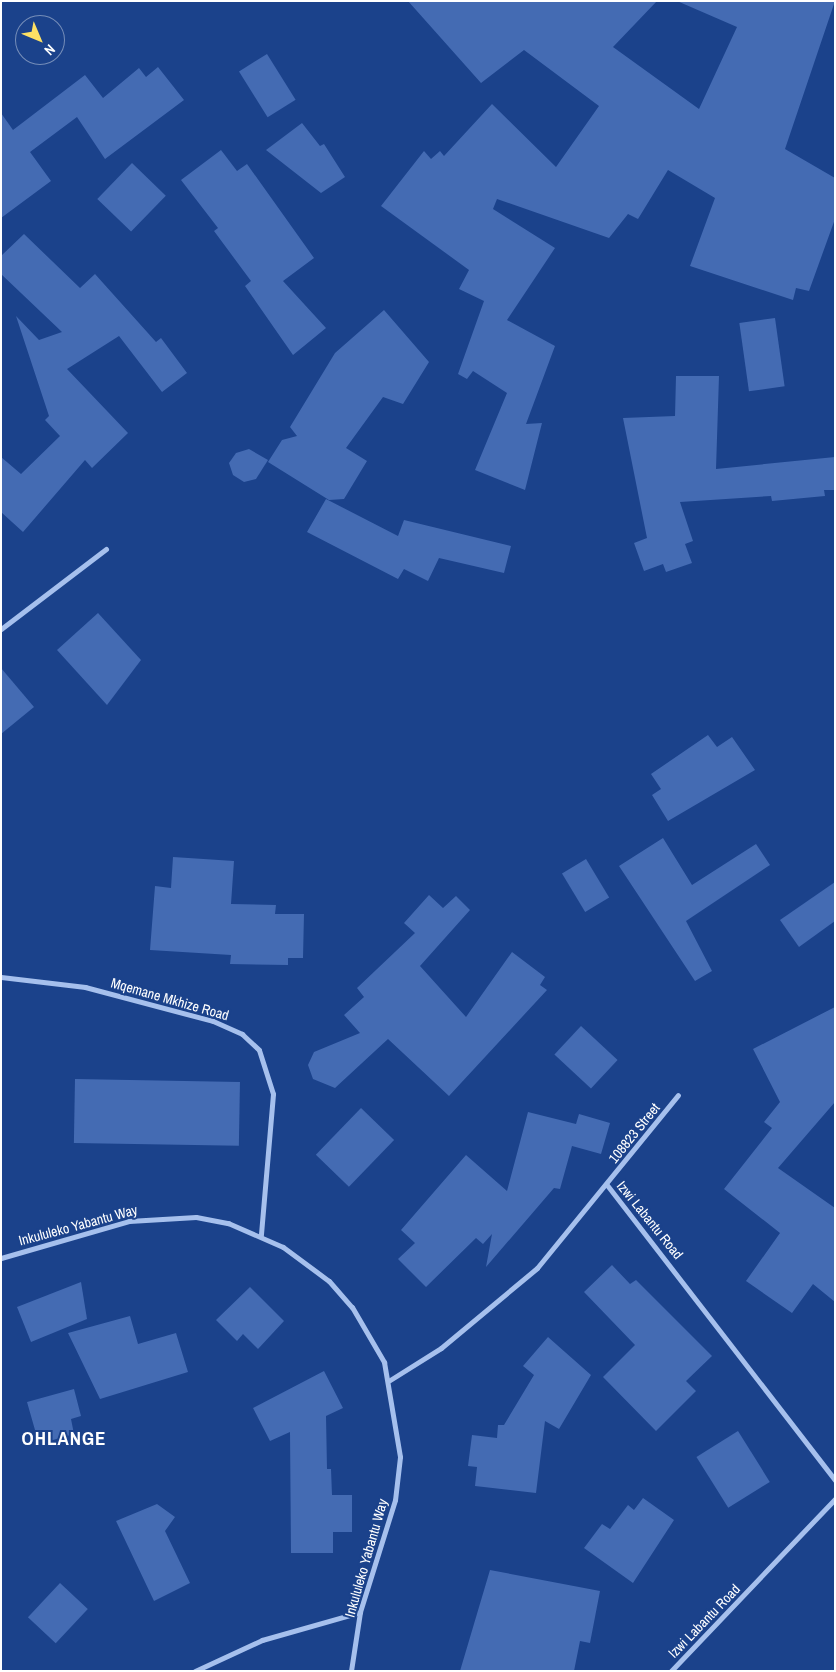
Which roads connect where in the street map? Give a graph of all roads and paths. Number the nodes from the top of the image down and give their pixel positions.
1 (106, 549) dead end
2 (1, 629) edge
3 (1, 977) edge
4 (678, 1095) dead end
5 (607, 1185) junction
6 (261, 1235) junction
7 (1, 1258) edge
8 (390, 1380) junction
9 (835, 1480) edge
10 (835, 1500) edge
11 (360, 1612) junction
12 (195, 1671) edge
13 (351, 1671) edge
14 (671, 1671) edge

1 - 2 street
3 - 6 street, Mqemane Mkhize Road
4 - 5 street, 108823 Street
5 - 8 street, Izwi Labantu Road
5 - 9 street, Izwi Labantu Road
6 - 7 street, Inkululeko Yabantu Way
6 - 8 street, Inkululeko Yabantu Way
8 - 11 street, Inkululeko Yabantu Way
10 - 14 street, Izwi Labantu Road
11 - 12 street
11 - 13 street, Inkululeko Yabantu Way

